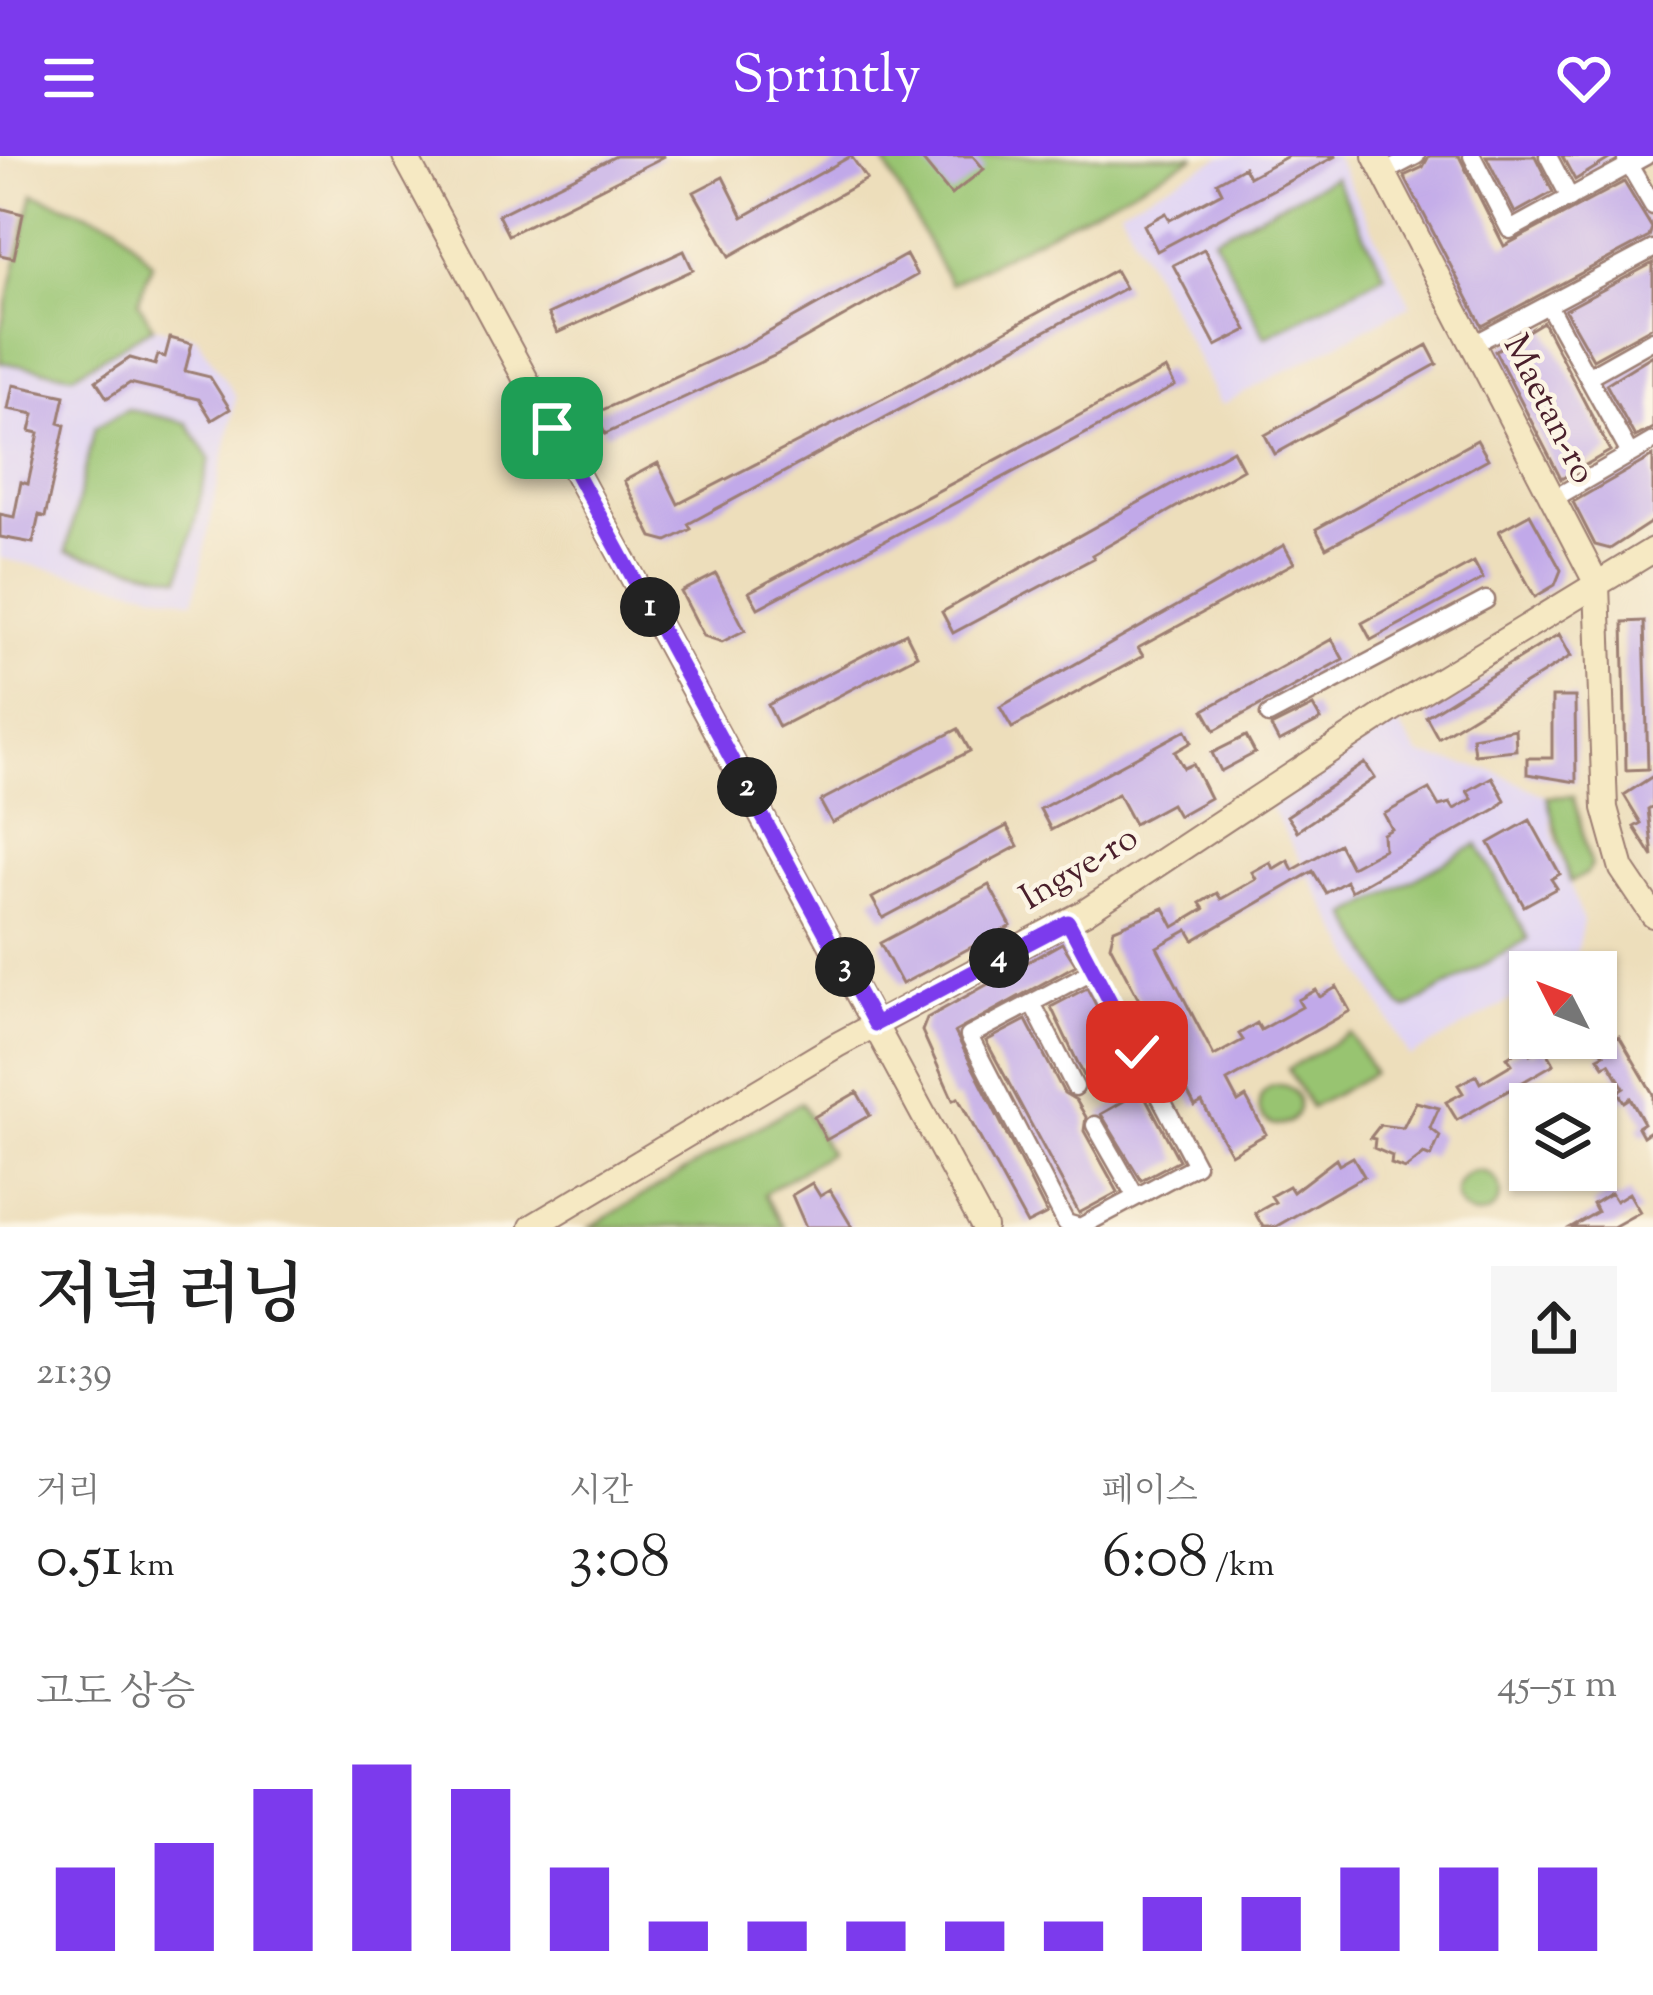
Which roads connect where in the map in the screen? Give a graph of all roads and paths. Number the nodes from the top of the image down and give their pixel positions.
1 (405, 156) edge
2 (1416, 156) edge
3 (1472, 156) edge
4 (1549, 156) edge
5 (1633, 159) edge
6 (1380, 164) edge
7 (1570, 198) junction
8 (1653, 206) edge
9 (1653, 249) edge
10 (1548, 305) junction
11 (1653, 340) edge
12 (1474, 344) junction
13 (1589, 376) junction
14 (1653, 441) edge
15 (1630, 454) junction
16 (1553, 499) junction
17 (1653, 550) edge
18 (1597, 584) junction
19 (1486, 600) dead end
20 (1269, 715) dead end
21 (1648, 900) edge
22 (1068, 922) junction
23 (1094, 970) junction
24 (1032, 1003) junction
25 (875, 1024) junction
26 (1075, 1087) dead end
27 (1095, 1125) dead end
28 (1136, 1197) junction
29 (532, 1227) edge
30 (984, 1227) edge

1 - 25 street
2 - 6 street
3 - 7 street
4 - 7 street
5 - 7 street
5 - 8 street
6 - 12 street, Maetan-ro
9 - 10 street
10 - 12 street
10 - 13 street
11 - 13 street
12 - 16 street, Maetan-ro
13 - 15 street
14 - 15 street
15 - 16 street
16 - 18 street, Maetan-ro
17 - 18 street, Ingye-ro
18 - 21 street, Maetan-ro
18 - 22 street, Ingye-ro
19 - 20 street
22 - 23 street
22 - 25 street, Ingye-ro
23 - 24 street
23 - 28 street
24 - 26 street
24 - 28 street
25 - 29 street, Ingye-ro
25 - 30 street
27 - 28 street

